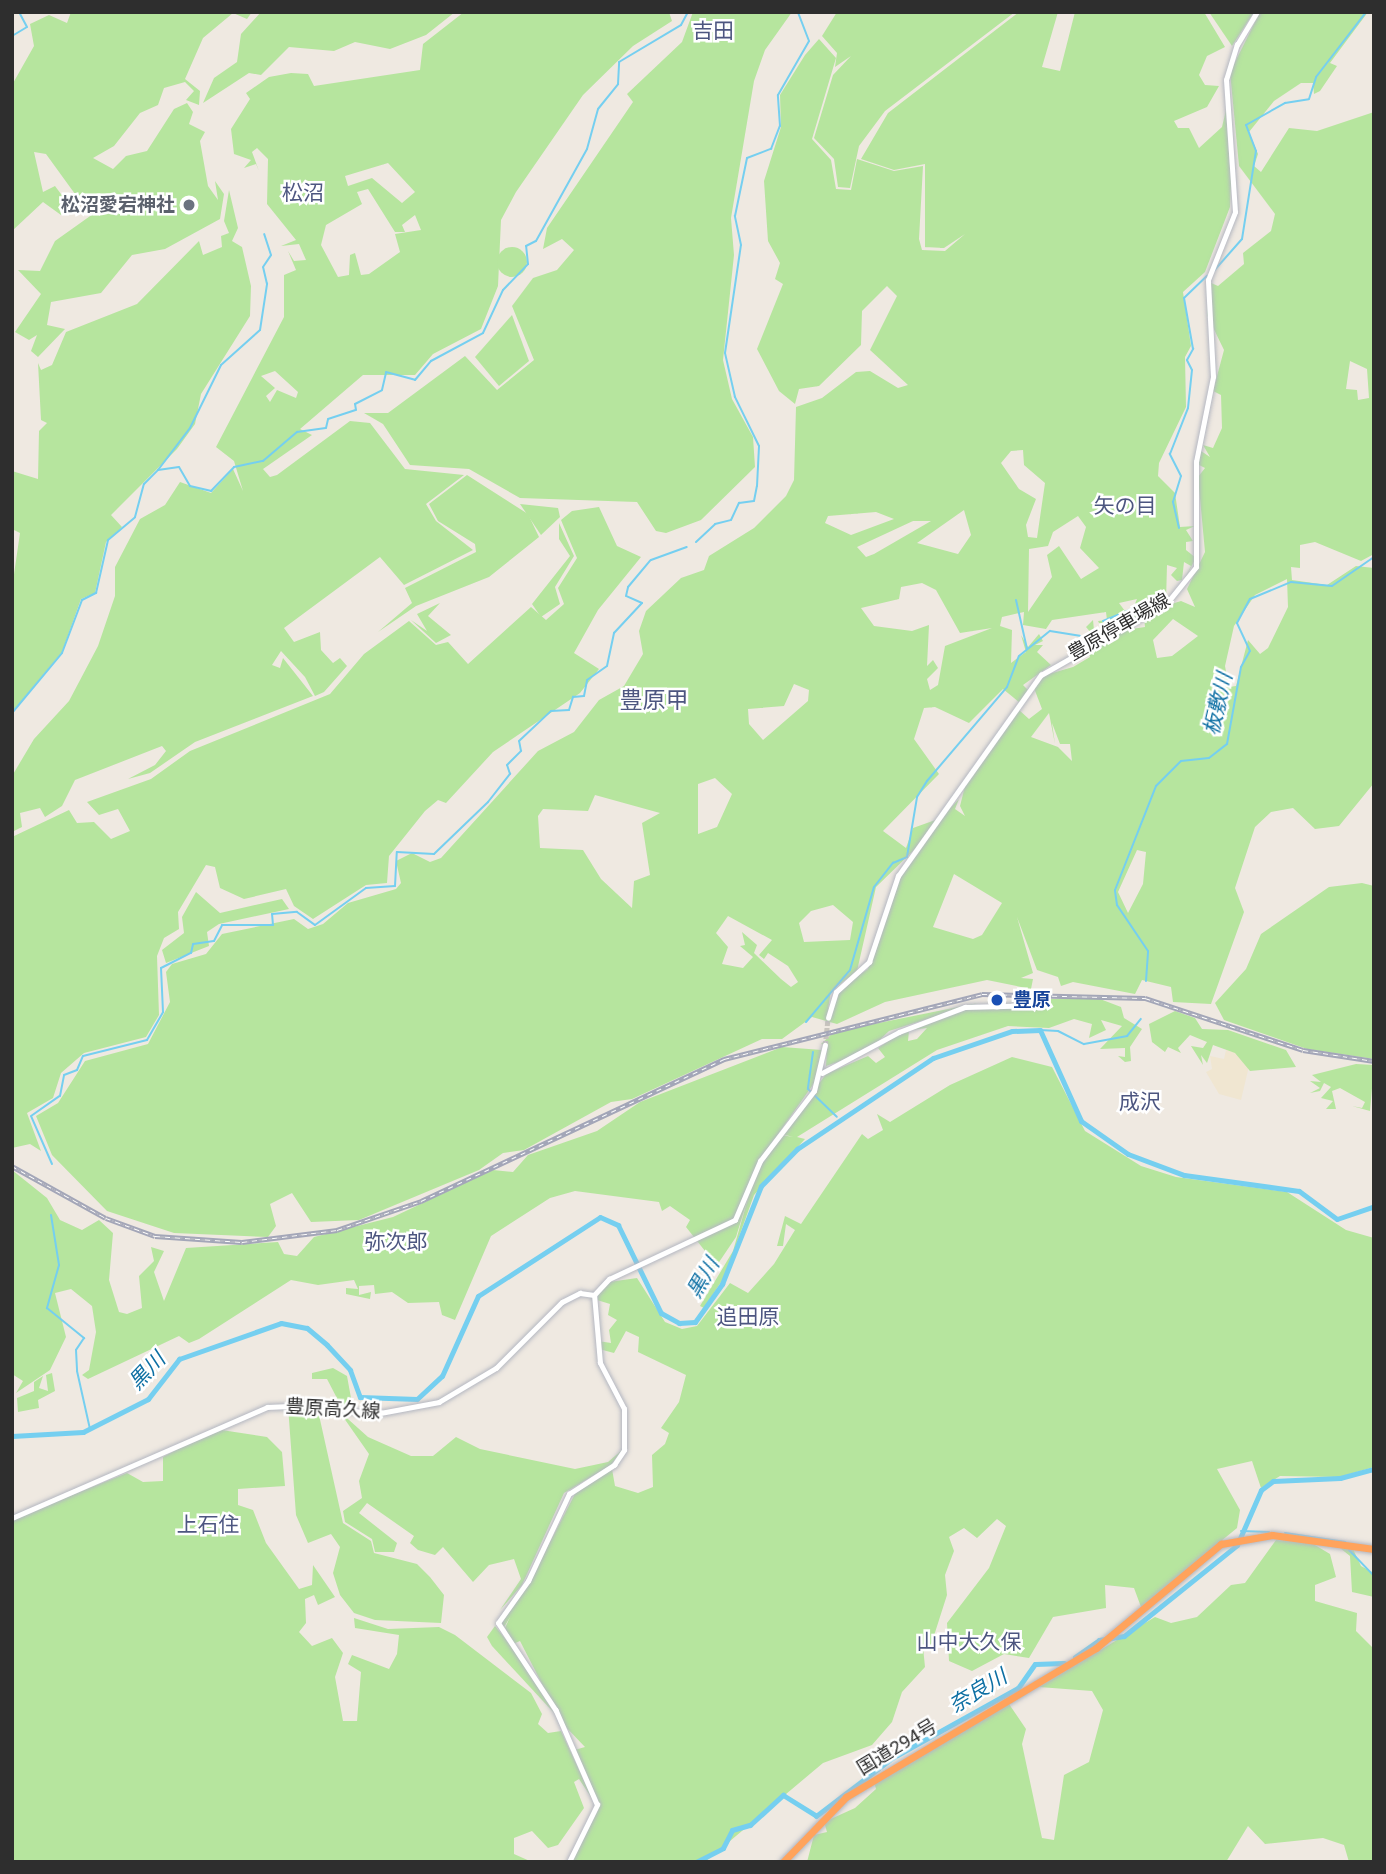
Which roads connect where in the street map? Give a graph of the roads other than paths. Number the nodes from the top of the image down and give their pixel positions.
1 (1257, 12) edge
2 (1041, 1005) dead end
3 (828, 1018) tunnel mouth
4 (825, 1045) tunnel mouth
5 (822, 1073) junction
6 (594, 1295) junction
7 (12, 1518) edge
8 (1374, 1549) edge
9 (569, 1862) edge
10 (783, 1862) edge

1 - 3 main road, 豊原停車場線
2 - 5 main road
4 - 5 main road
5 - 6 main road
6 - 7 main road, 豊原高久線
6 - 9 main road
8 - 10 highway, 国道294号

